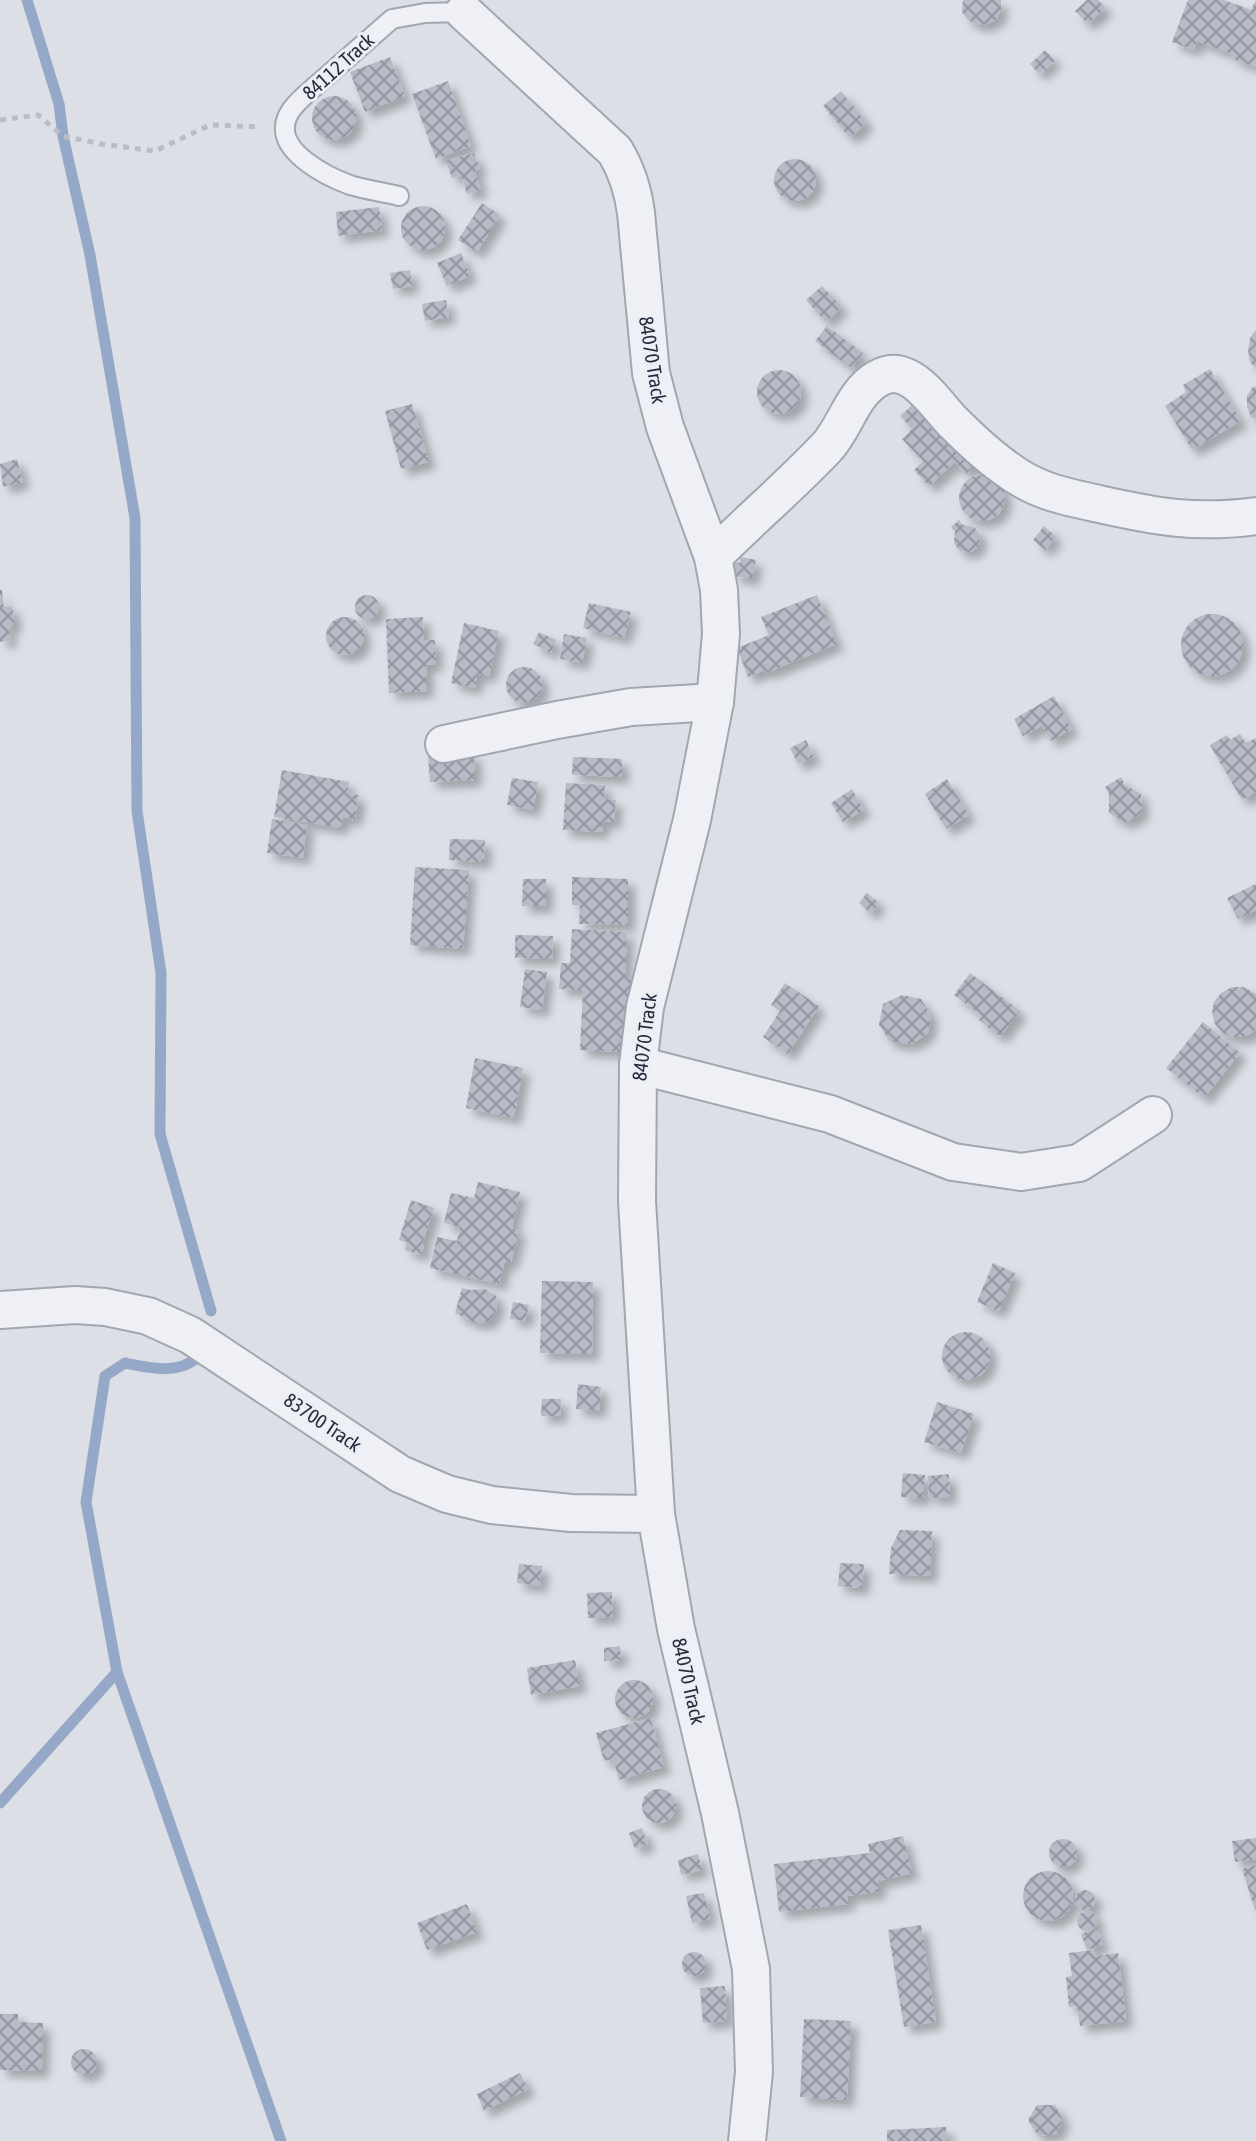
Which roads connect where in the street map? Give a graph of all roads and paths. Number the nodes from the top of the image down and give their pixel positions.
1 (464, 12) joint
2 (0, 120) edge
3 (284, 129) junction
4 (399, 196) dead end
5 (1256, 516) edge
6 (713, 557) junction
7 (715, 702) junction
8 (444, 744) dead end
9 (638, 1065) junction
10 (1153, 1115) dead end
11 (0, 1310) edge
12 (656, 1514) junction
13 (747, 2141) edge

1 - 3 lane, 84112 Track
1 - 6 street, 84070 Track
2 - 3 path
3 - 4 lane
5 - 6 street
6 - 7 street, 84070 Track
7 - 8 street
7 - 9 street, 84070 Track
9 - 10 street
9 - 12 street, 84070 Track
11 - 12 street, 83700 Track
12 - 13 street, 84070 Track

